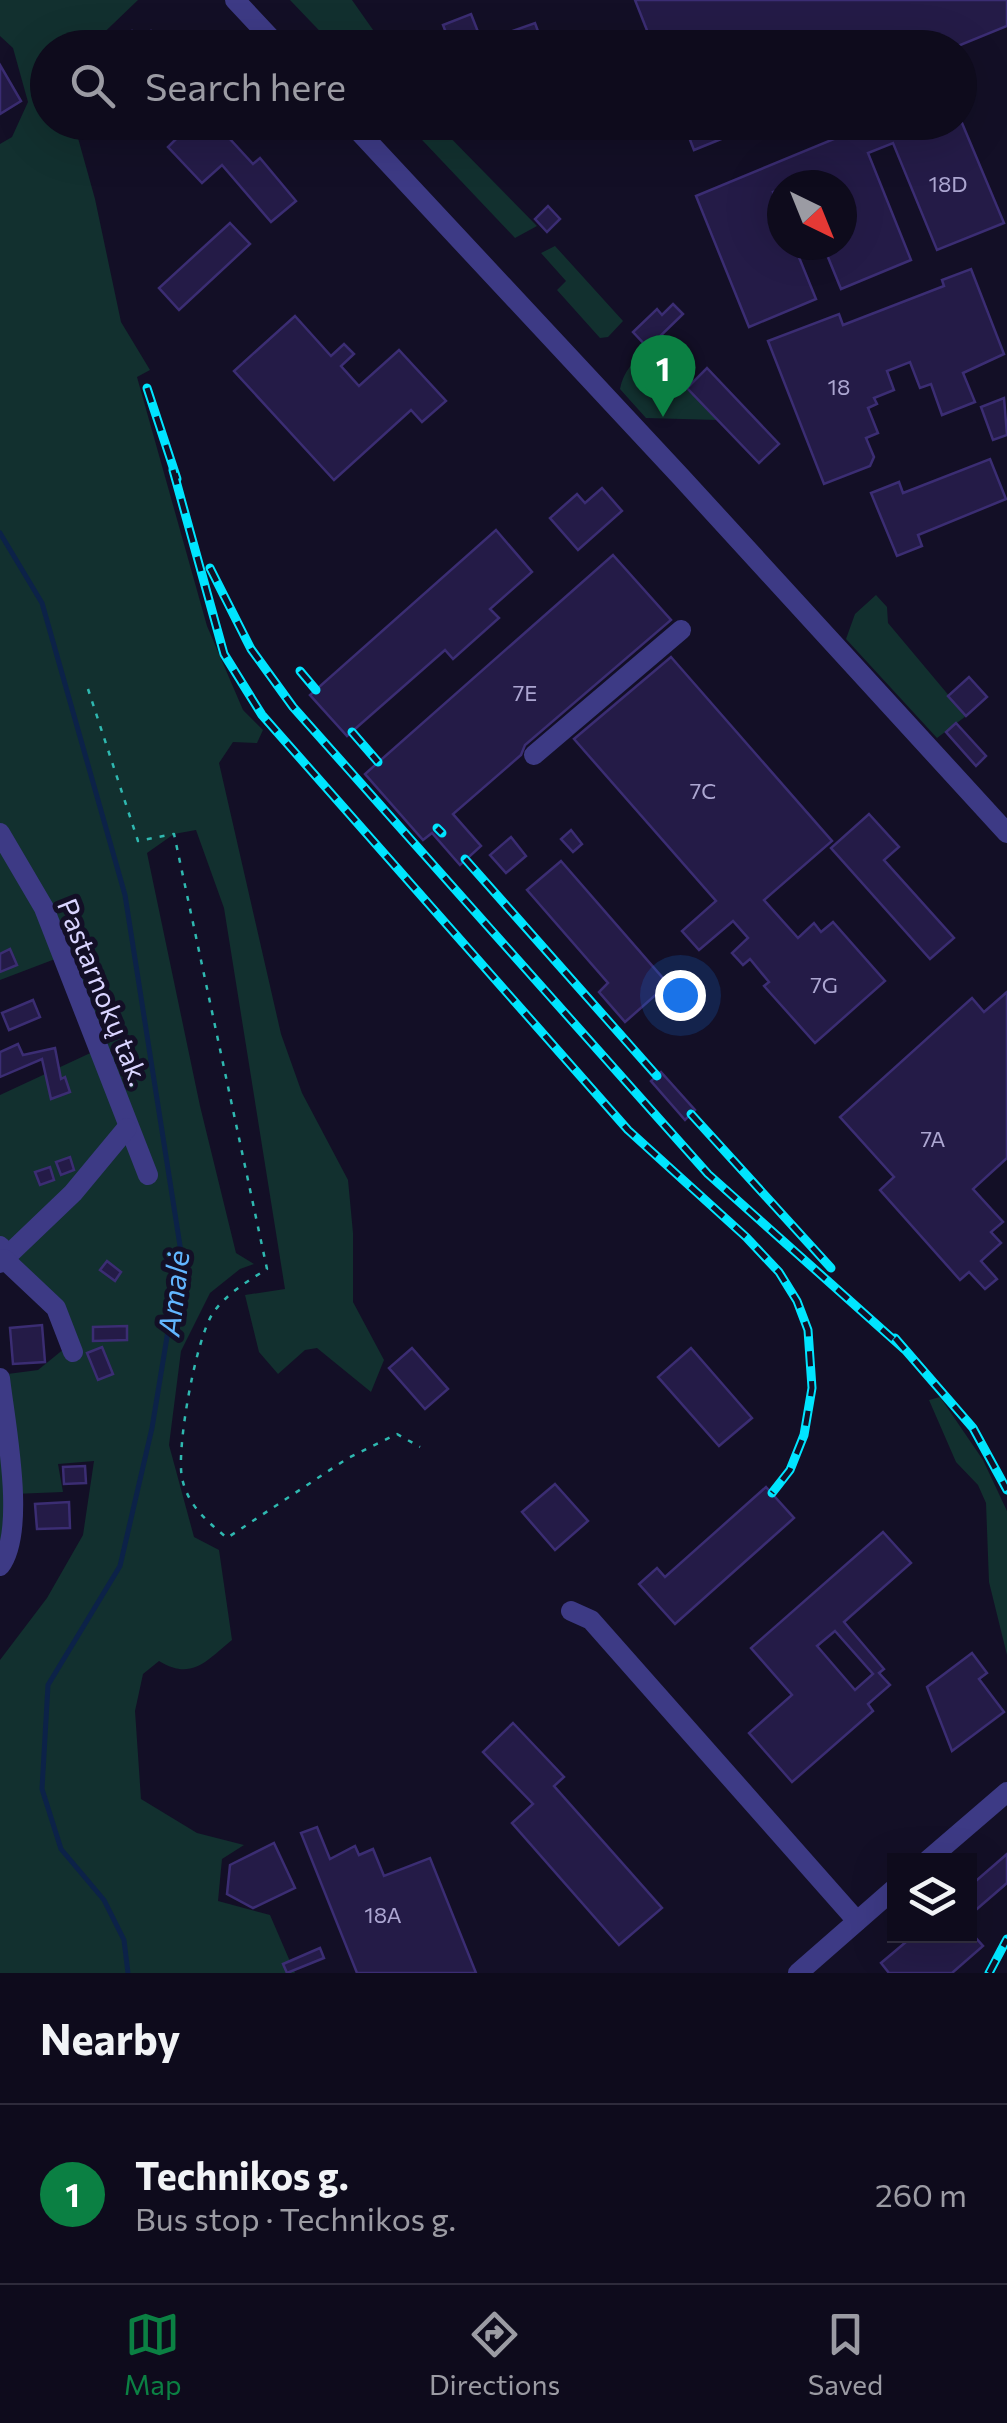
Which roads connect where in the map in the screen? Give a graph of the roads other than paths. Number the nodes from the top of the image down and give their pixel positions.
1 (235, 0) edge
2 (263, 30) edge
3 (367, 140) edge
4 (681, 630) dead end
5 (534, 755) dead end
6 (0, 833) edge
7 (1007, 833) edge
8 (127, 1128) junction
9 (148, 1175) dead end
10 (1, 1256) edge
11 (73, 1352) dead end
12 (0, 1378) edge
13 (0, 1566) edge
14 (571, 1610) dead end
15 (1007, 1792) edge
16 (936, 1853) edge
17 (887, 1895) edge
18 (858, 1922) junction
19 (798, 1973) edge

1 - 2 street
3 - 7 street
4 - 5 street
6 - 8 street, Pastarnokų tak.
8 - 9 street, Pastarnokų tak.
8 - 10 street
10 - 11 street
12 - 13 street
14 - 18 street
15 - 16 street
17 - 18 street
18 - 19 street

